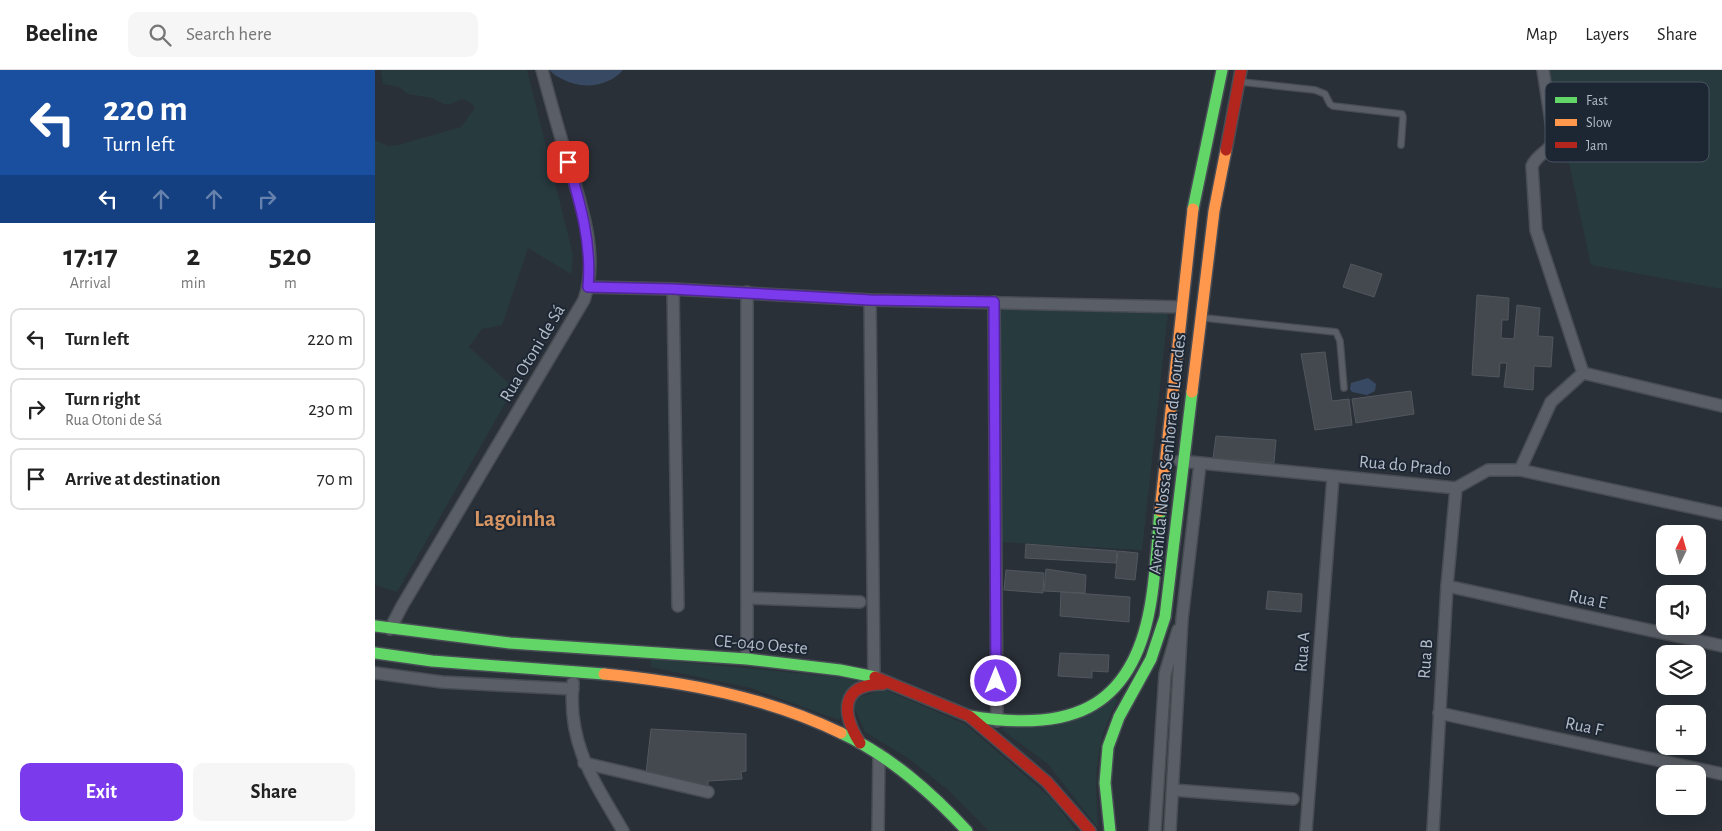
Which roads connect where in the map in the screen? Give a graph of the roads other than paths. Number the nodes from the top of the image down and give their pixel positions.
1 (542, 70) edge
2 (1222, 70) edge
3 (1543, 70) edge
4 (1239, 76) edge
5 (1545, 83) edge
6 (1401, 145) dead end
7 (1545, 152) edge
8 (588, 287) junction
9 (673, 289) junction
10 (747, 292) junction
11 (870, 300) junction
12 (994, 302) junction
13 (1182, 307) junction
14 (1200, 318) junction
15 (1583, 373) junction
16 (1344, 388) dead end
17 (1722, 406) edge
18 (1166, 460) junction
19 (1184, 462) junction
20 (1200, 464) junction
21 (1520, 470) junction
22 (1333, 476) junction
23 (1456, 488) junction
24 (1722, 514) edge
25 (1447, 586) junction
26 (747, 598) junction
27 (860, 602) dead end
28 (678, 606) dead end
29 (1183, 619) junction
30 (375, 626) edge
31 (390, 630) junction
32 (1722, 646) edge
33 (375, 653) edge
34 (747, 659) junction
35 (575, 671) junction
36 (375, 673) edge
37 (874, 677) junction
38 (903, 687) junction
39 (573, 689) junction
40 (1439, 713) junction
41 (969, 716) junction
42 (997, 721) junction
43 (861, 742) junction
44 (879, 754) junction
45 (584, 763) junction
46 (1722, 774) edge
47 (1173, 790) junction
48 (708, 792) dead end
49 (1293, 799) dead end
50 (623, 831) edge
51 (878, 831) edge
52 (967, 831) edge
53 (1090, 831) edge
54 (1110, 831) edge
55 (1155, 831) edge
56 (1171, 831) edge
57 (1306, 831) edge
58 (1433, 831) edge

1 - 8 street, Rua Otoni de Sá
2 - 13 main road, Avenida Nossa Senhora de Lourdes
3 - 5 street
4 - 6 lane
4 - 14 main road, Avenida Nossa Senhora de Lourdes
7 - 15 street
8 - 9 street
8 - 31 street, Rua Otoni de Sá
9 - 10 street
9 - 28 street
10 - 11 street
10 - 26 street
11 - 12 street
11 - 37 street
12 - 13 street
12 - 42 street
13 - 18 main road, Avenida Nossa Senhora de Lourdes
14 - 16 lane
14 - 19 main road, Avenida Nossa Senhora de Lourdes
15 - 17 street
15 - 21 street
18 - 19 street, Rua do Prado
18 - 42 main road, Avenida Nossa Senhora de Lourdes
19 - 20 street, Rua do Prado
19 - 54 main road, Avenida Nossa Senhora de Lourdes
20 - 22 street, Rua do Prado
20 - 29 street
21 - 23 street, Rua do Prado
21 - 24 street, Rua do Prado
22 - 23 street, Rua do Prado
22 - 57 street, Rua A
23 - 25 street, Rua B
25 - 32 street, Rua E
25 - 40 street, Rua B
26 - 27 street
26 - 34 street
29 - 47 street
29 - 55 street
30 - 31 main road, CE-040 Oeste
31 - 34 main road, CE-040 Oeste
33 - 35 main road
34 - 37 main road, CE-040 Oeste
35 - 39 street
35 - 43 main road
36 - 39 street
37 - 38 main road, CE-040 Oeste
38 - 41 main road, CE-040 Oeste
38 - 43 main road
39 - 45 street
40 - 46 street, Rua F
40 - 58 street, Rua B
41 - 42 main road, Avenida Nossa Senhora de Lourdes
41 - 53 main road, CE-040 Oeste
43 - 44 main road
44 - 51 street
44 - 52 main road
45 - 48 street
45 - 50 street
47 - 49 street
47 - 56 street

